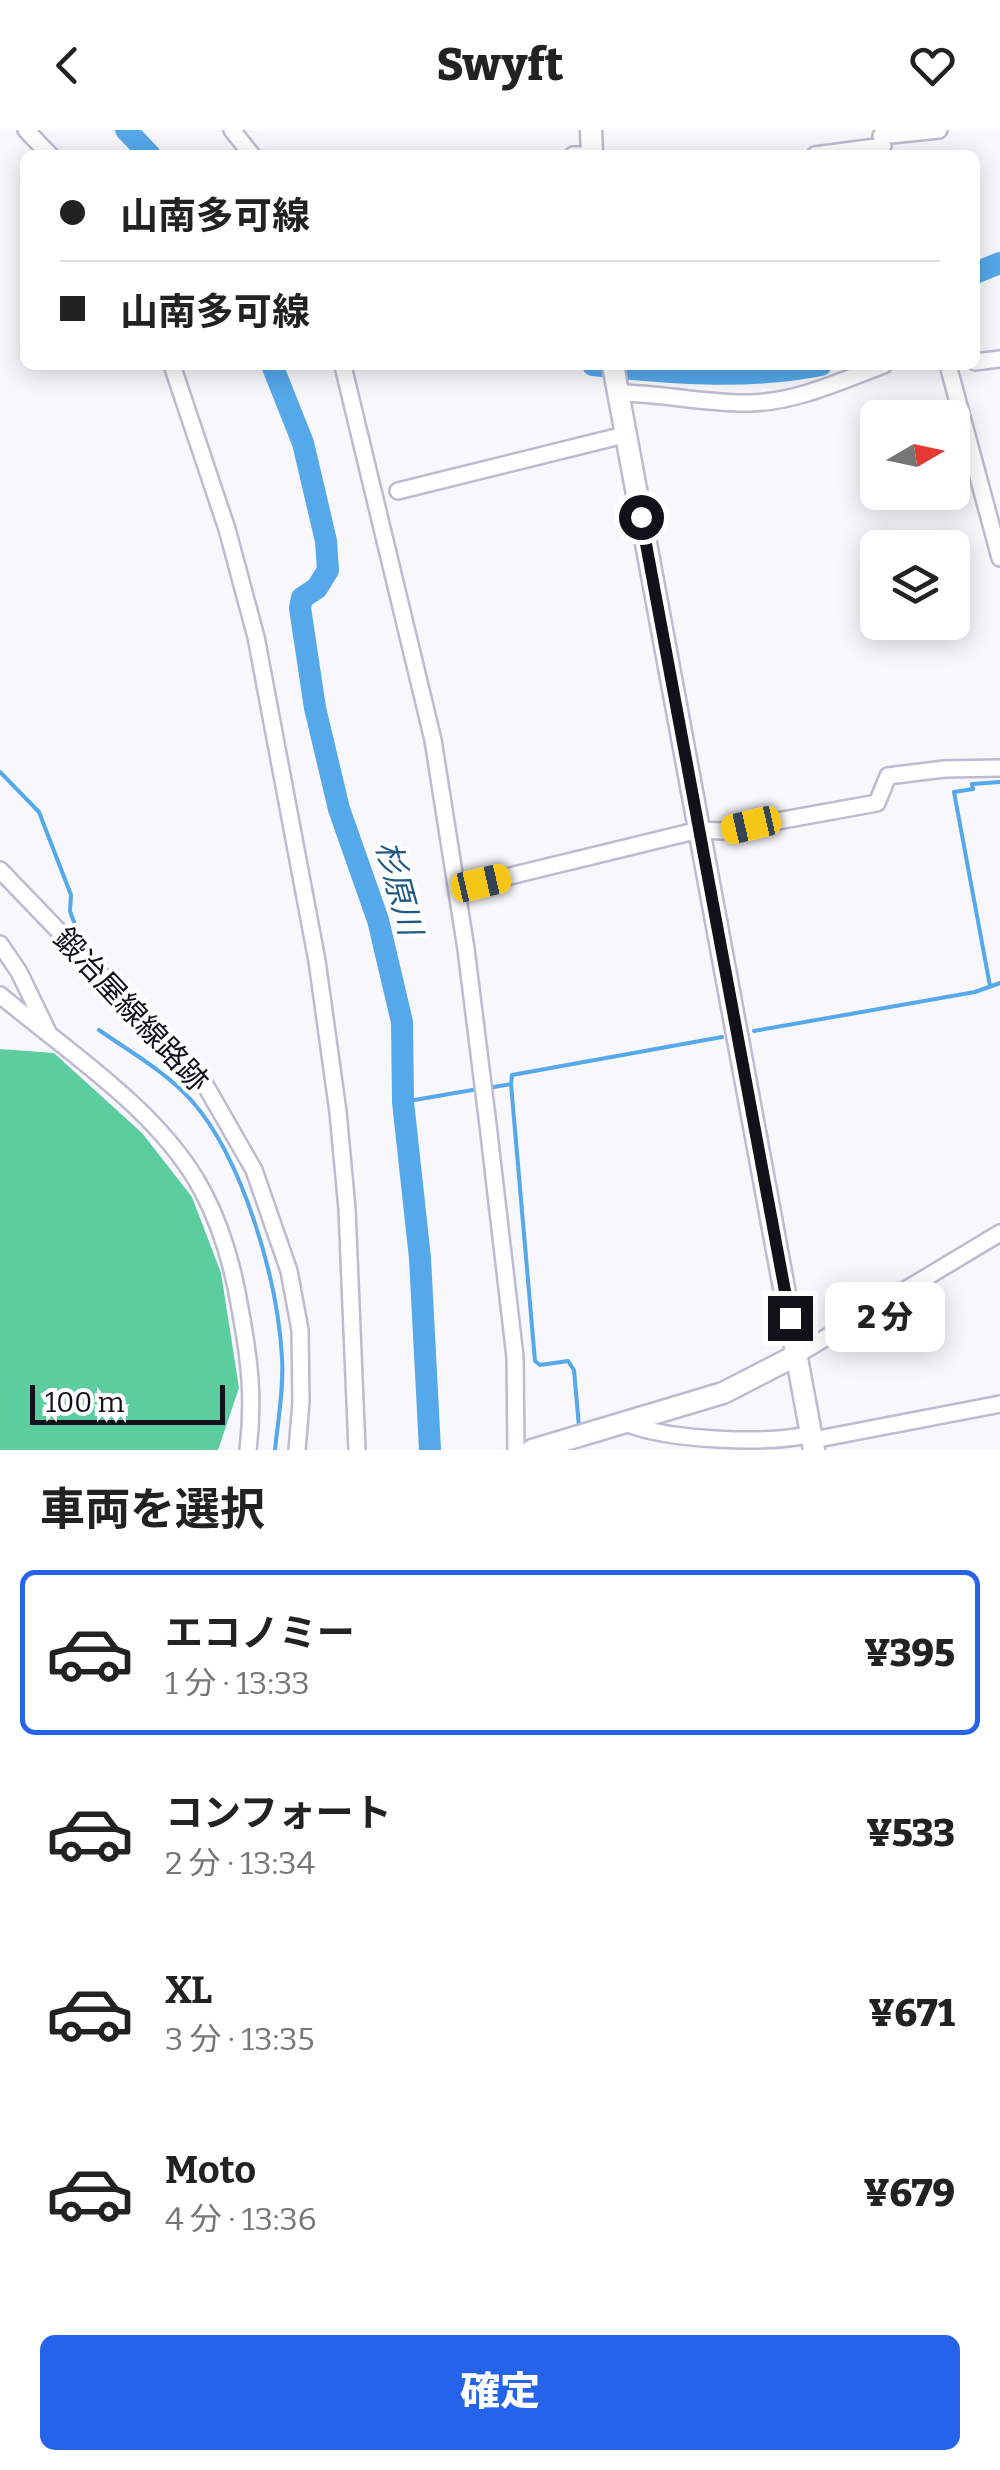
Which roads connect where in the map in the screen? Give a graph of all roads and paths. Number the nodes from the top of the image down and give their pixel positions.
1 (26, 130) edge
2 (232, 130) edge
3 (939, 130) edge
4 (882, 142) edge
5 (45, 150) edge
6 (248, 150) edge
7 (841, 150) edge
8 (174, 370) edge
9 (344, 370) edge
10 (871, 370) edge
11 (950, 370) edge
12 (615, 380) edge
13 (626, 438) junction
14 (398, 491) dead end
15 (1000, 558) edge
16 (1000, 768) edge
17 (699, 830) junction
18 (0, 870) edge
19 (481, 883) dead end
20 (0, 944) edge
21 (0, 995) edge
22 (50, 1037) junction
23 (1000, 1232) edge
24 (797, 1356) junction
25 (1000, 1404) edge
26 (628, 1424) junction
27 (813, 1441) edge
28 (248, 1450) edge
29 (297, 1450) edge
30 (357, 1450) edge
31 (516, 1450) edge
32 (532, 1450) edge

1 - 5 street
2 - 6 street
3 - 4 street
4 - 7 street
8 - 30 street
9 - 31 street
10 - 12 street
11 - 15 street
12 - 13 main road
13 - 14 street
13 - 17 main road
16 - 17 street
17 - 19 street
17 - 24 main road
18 - 29 street, 鍛冶屋線線路跡
20 - 22 street
21 - 22 street
22 - 28 street
23 - 24 street
24 - 26 main road
24 - 27 main road
25 - 27 street
26 - 27 street
26 - 32 main road

